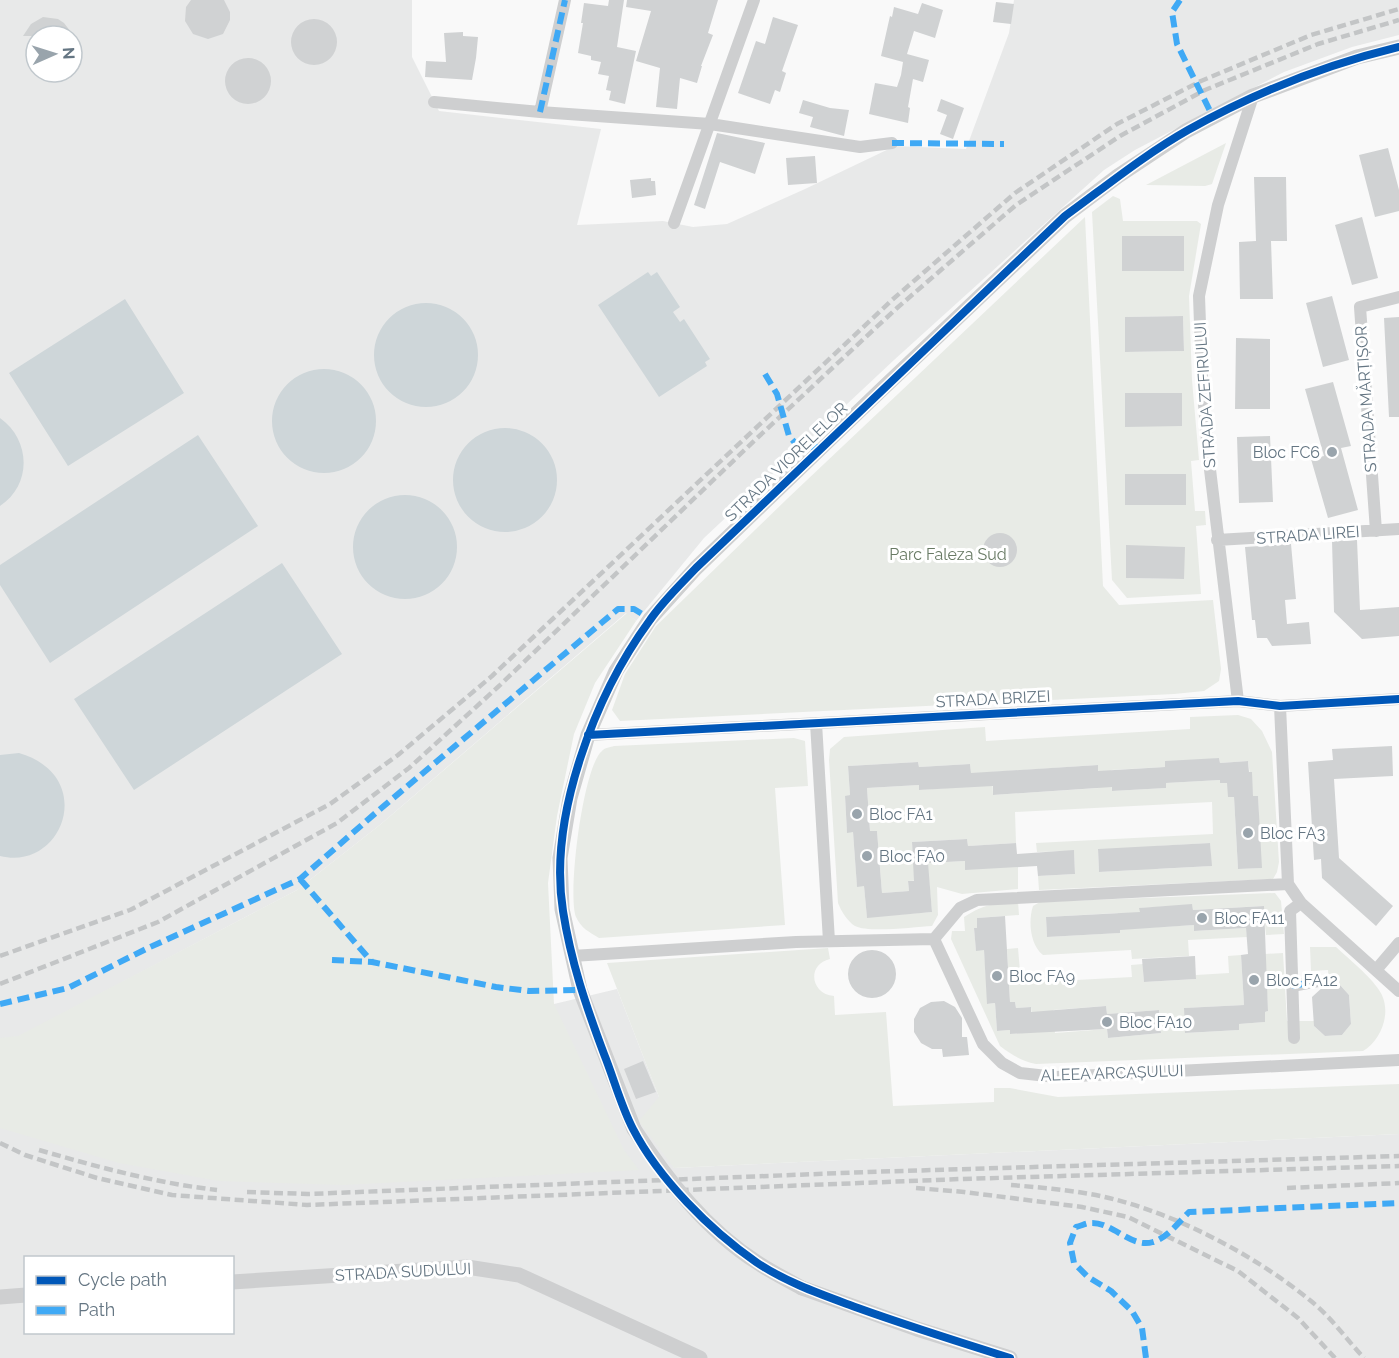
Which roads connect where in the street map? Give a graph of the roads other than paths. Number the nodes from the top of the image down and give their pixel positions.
1 (565, 0) edge
2 (754, 0) edge
3 (1399, 47) edge
4 (1253, 96) junction
5 (434, 102) dead end
6 (540, 112) junction
7 (710, 124) junction
8 (892, 143) dead end
9 (674, 223) dead end
10 (1399, 297) edge
11 (1399, 529) edge
12 (1376, 531) junction
13 (1217, 540) junction
14 (1399, 699) edge
15 (1238, 700) junction
16 (1280, 706) junction
17 (816, 723) junction
18 (588, 735) junction
19 (1288, 884) junction
20 (1301, 903) junction
21 (934, 939) junction
22 (829, 941) junction
23 (1399, 943) edge
24 (572, 956) junction
25 (1376, 969) junction
26 (1318, 981) dead end
27 (1292, 986) junction
28 (1399, 991) edge
29 (1294, 1038) dead end
30 (1399, 1060) edge
31 (234, 1282) edge
32 (24, 1295) edge
33 (0, 1297) edge
34 (700, 1358) edge
35 (1010, 1358) edge

1 - 6 street
2 - 7 street
3 - 4 street, STRADA VIORELELOR
4 - 13 street, STRADA ZEFIRULUI
4 - 18 street, STRADA VIORELELOR
5 - 6 street
6 - 7 street
7 - 8 street
7 - 9 street
10 - 12 street, STRADA MĂRȚIȘOR
11 - 12 street, STRADA LIREI
12 - 13 street, STRADA LIREI
13 - 15 street, STRADA ZEFIRULUI
14 - 16 street, STRADA BRIZEI
15 - 16 street, STRADA BRIZEI
15 - 17 street, STRADA BRIZEI
16 - 19 street
17 - 18 street, STRADA BRIZEI
17 - 22 street
18 - 24 street, STRADA VIORELELOR
19 - 20 street
19 - 21 street
20 - 25 street
20 - 27 street
21 - 22 street
21 - 30 street, ALEEA ARCAȘULUI
22 - 24 street
23 - 25 street
24 - 35 street, STRADA VIORELELOR, bridge
25 - 28 street
26 - 27 street
27 - 29 street
31 - 34 street, STRADA SUDULUI
32 - 33 street

